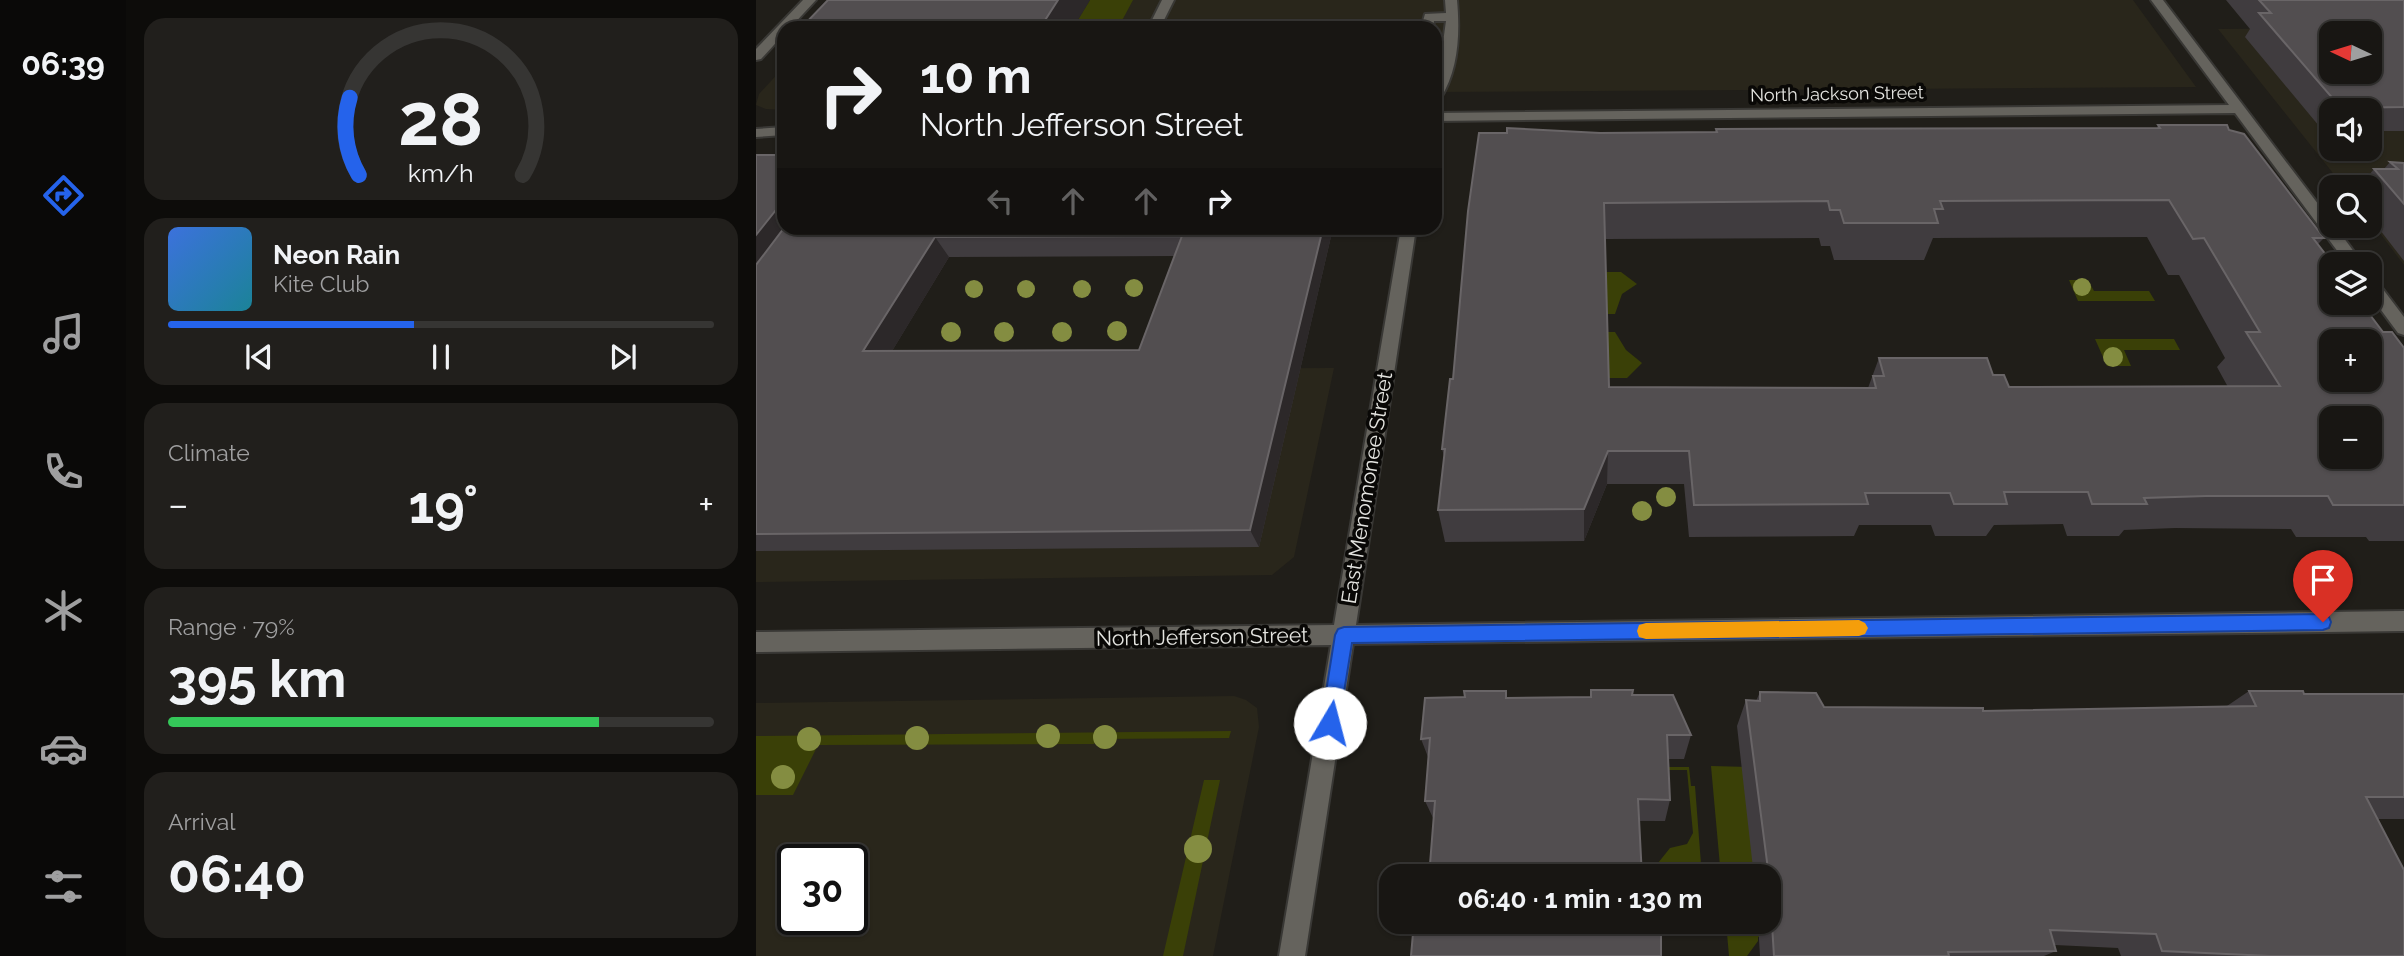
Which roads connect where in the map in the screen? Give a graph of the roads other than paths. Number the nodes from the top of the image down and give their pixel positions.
1 (810, 0) edge
2 (1168, 0) edge
3 (1438, 0) edge
4 (1451, 0) edge
5 (2157, 0) edge
6 (1453, 17) junction
7 (790, 21) edge
8 (1158, 21) edge
9 (1429, 21) edge
10 (1436, 21) edge
11 (777, 34) edge
12 (756, 56) edge
13 (1442, 88) edge
14 (2239, 109) junction
15 (1442, 117) edge
16 (777, 132) edge
17 (756, 133) edge
18 (1407, 235) edge
19 (2346, 252) edge
20 (2382, 300) edge
21 (2404, 329) edge
22 (2404, 621) edge
23 (1344, 635) junction
24 (756, 642) edge
25 (1292, 956) edge

1 - 7 street
2 - 8 street
3 - 9 street
4 - 6 street
5 - 14 street
6 - 10 street
6 - 13 street
11 - 12 street
14 - 15 street, North Jackson Street
14 - 19 street
16 - 17 street
18 - 23 street, East Menomonee Street
20 - 21 street
22 - 23 street, North Jefferson Street
23 - 24 street, North Jefferson Street
23 - 25 street, East Menomonee Street

